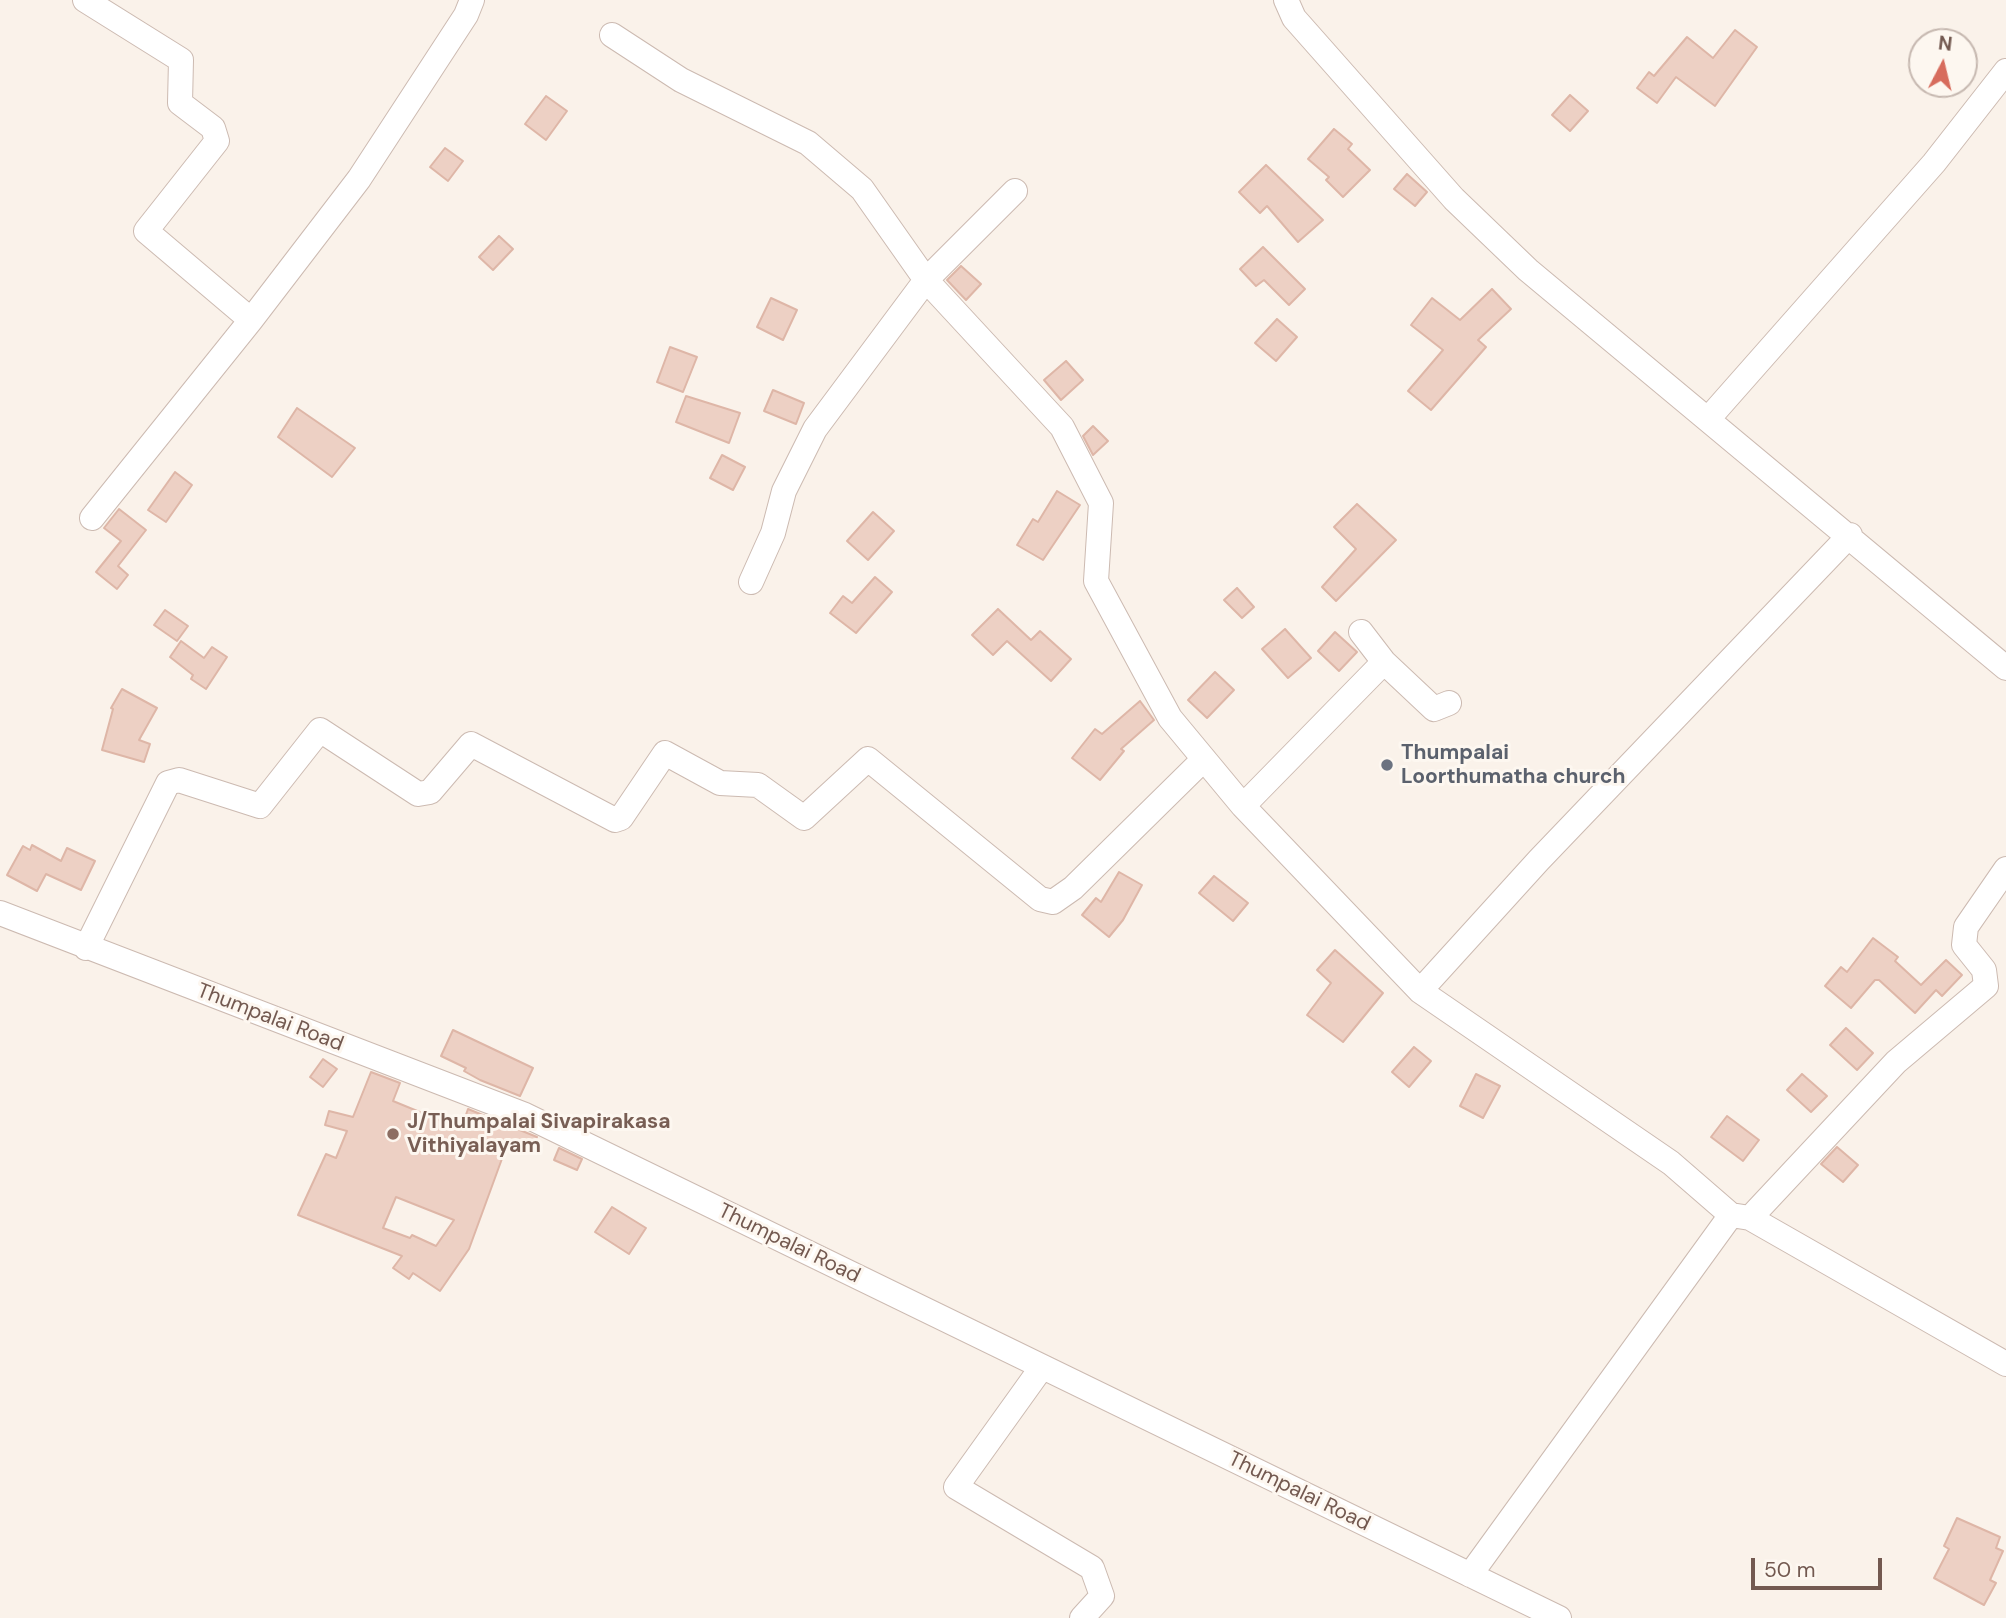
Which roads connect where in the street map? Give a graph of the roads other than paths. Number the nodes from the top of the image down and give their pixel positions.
1 (85, 0) edge
2 (472, 0) edge
3 (1286, 0) edge
4 (612, 35) dead end
5 (2006, 71) edge
6 (1015, 191) dead end
7 (926, 280) junction
8 (250, 320) junction
9 (1709, 418) junction
10 (92, 518) dead end
11 (1850, 535) junction
12 (751, 582) dead end
13 (1361, 632) dead end
14 (1384, 662) junction
15 (2006, 667) edge
16 (1450, 704) dead end
17 (1204, 759) junction
18 (1243, 806) junction
19 (2006, 869) edge
20 (0, 913) edge
21 (86, 948) junction
22 (1420, 991) junction
23 (1740, 1216) junction
24 (2006, 1364) edge
25 (1042, 1367) junction
26 (1469, 1574) junction
27 (1082, 1618) edge
28 (1559, 1618) edge

1 - 8 street
2 - 8 street
3 - 9 street
4 - 7 street
5 - 9 street
6 - 7 street
7 - 12 street
7 - 17 street
8 - 10 street
9 - 11 street
11 - 15 street
11 - 22 street
13 - 14 street
14 - 16 street
14 - 18 street
17 - 18 street
17 - 21 street
18 - 22 street
19 - 23 street
20 - 21 street, Thumpalai Road
21 - 25 street, Thumpalai Road
22 - 23 street
23 - 24 street
23 - 26 street
25 - 26 street, Thumpalai Road
25 - 27 street
26 - 28 street, Thumpalai Road

